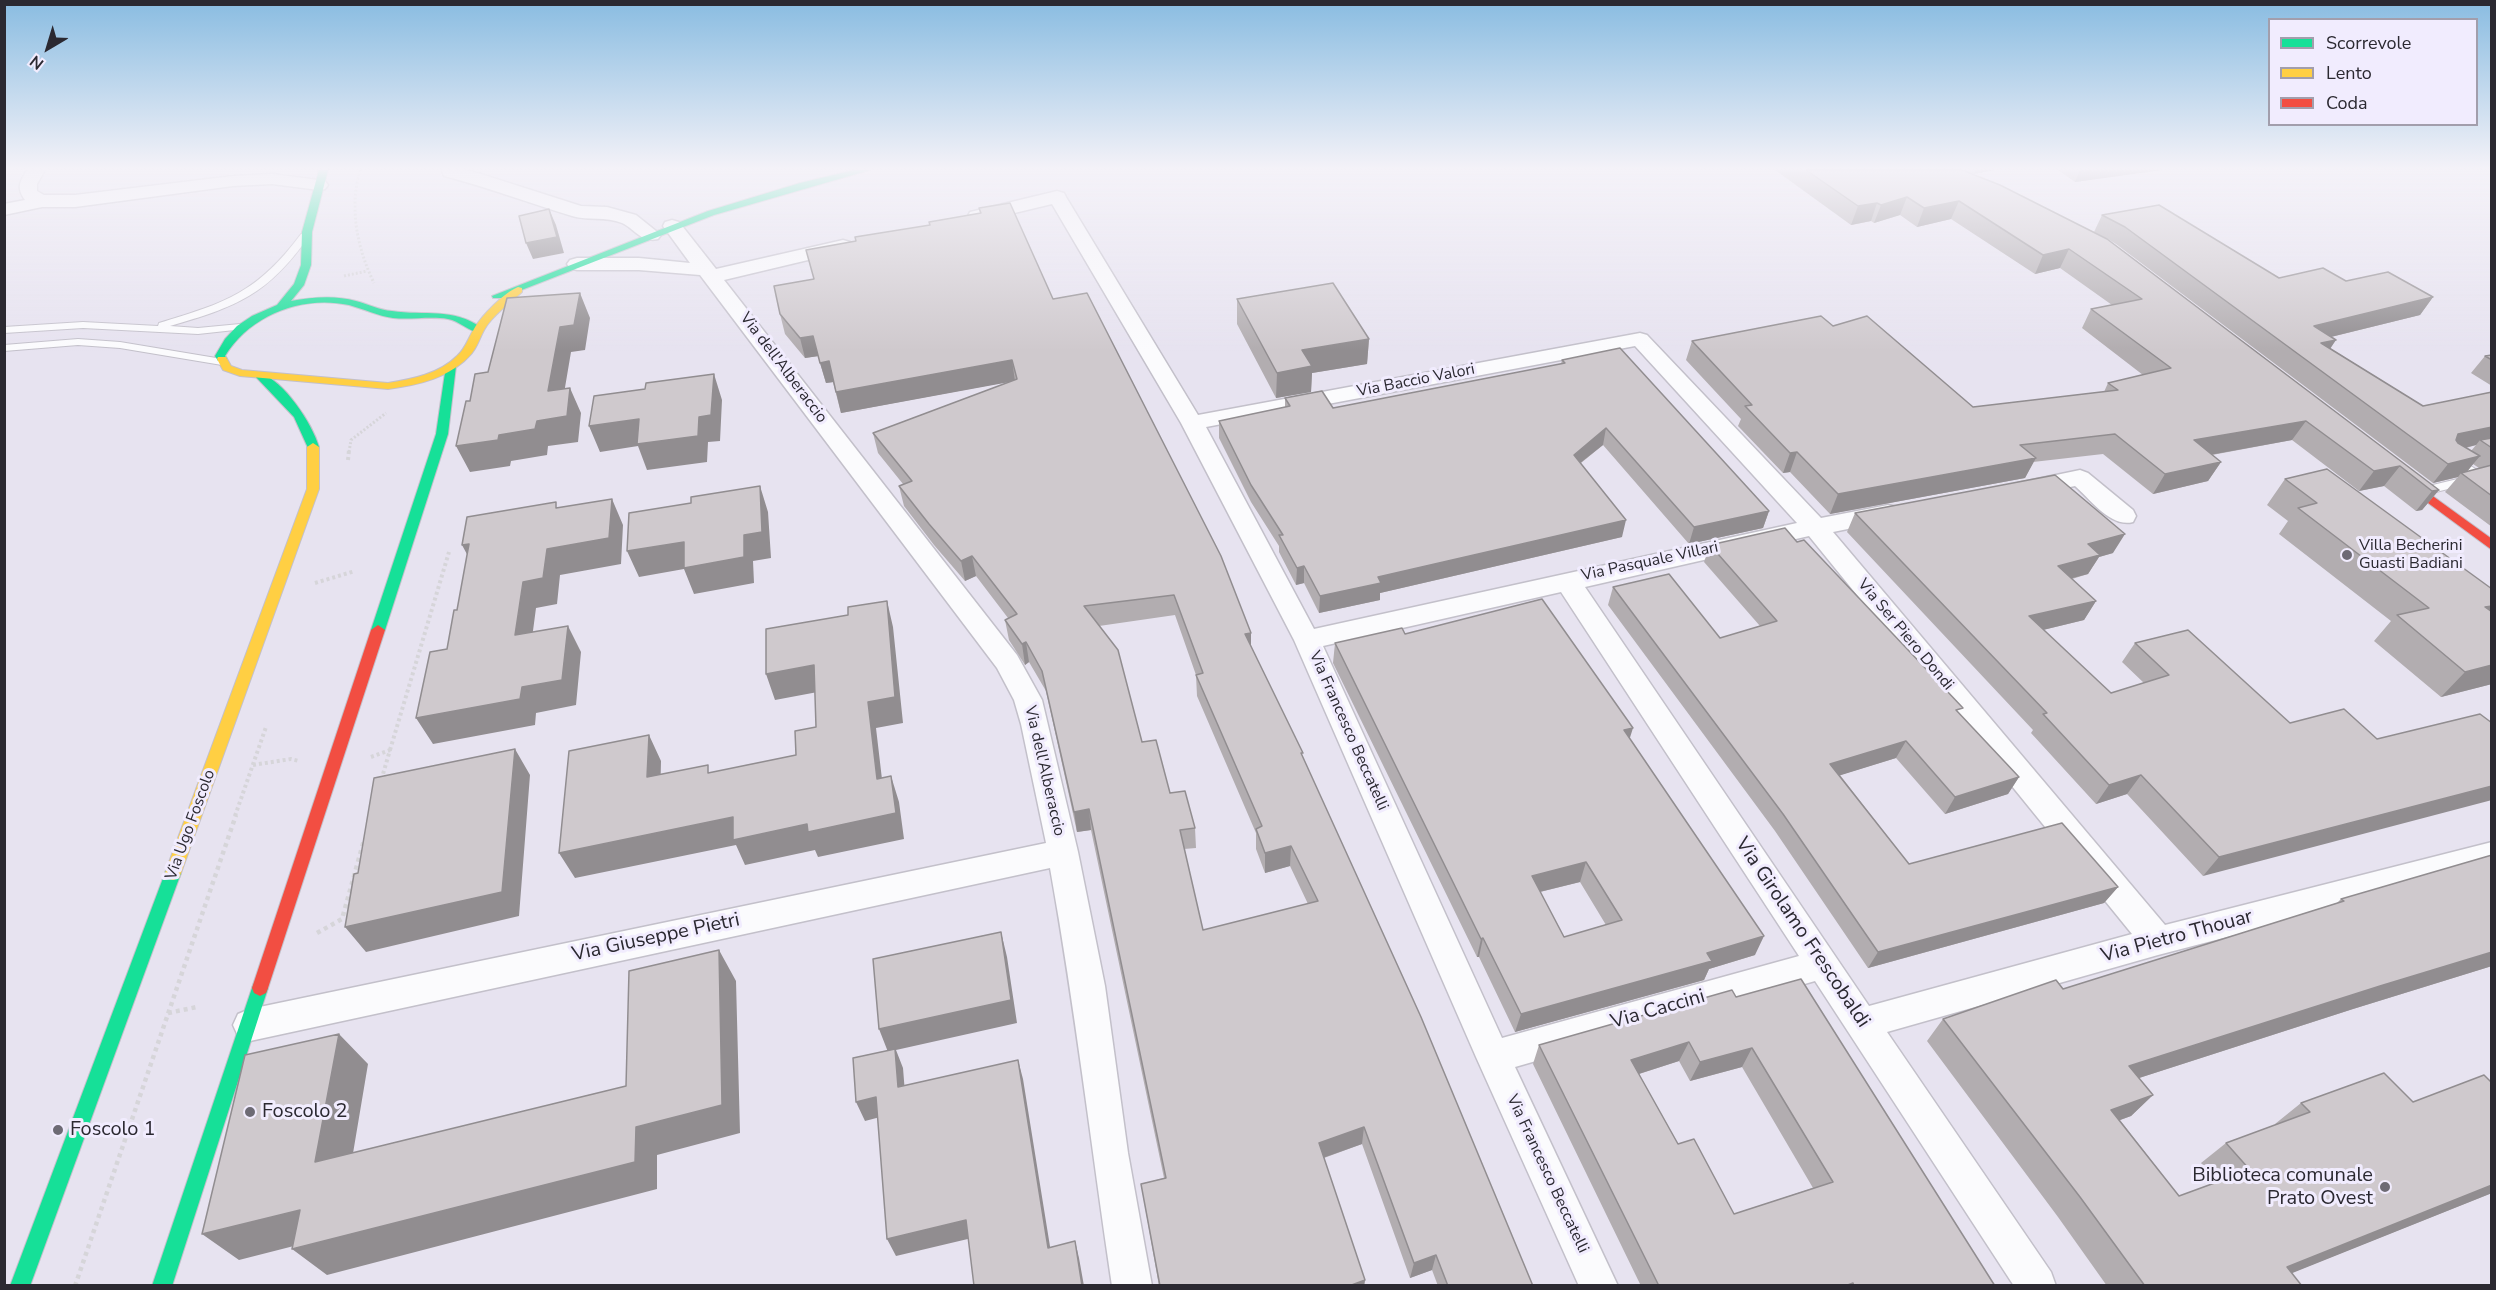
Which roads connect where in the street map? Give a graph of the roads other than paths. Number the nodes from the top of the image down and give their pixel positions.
1 (662, 230) joint
2 (1077, 230) edge
3 (307, 232) joint
4 (862, 242) edge
5 (577, 264) junction
6 (710, 273) junction
7 (330, 287) dead end
8 (518, 290) junction
9 (487, 299) dead end
10 (343, 301) junction
11 (466, 305) dead end
12 (280, 308) junction
13 (435, 314) junction
14 (153, 327) junction
15 (240, 327) junction
16 (4, 330) edge
17 (478, 330) junction
18 (1640, 339) joint
19 (4, 348) edge
20 (222, 362) junction
21 (451, 366) junction
22 (260, 376) junction
23 (388, 386) junction
24 (413, 398) road end
25 (1192, 423) junction
26 (2468, 452) edge
27 (2382, 463) edge
28 (2420, 492) junction
29 (1999, 493) edge
30 (1907, 510) edge
31 (2124, 516) dead end
32 (1815, 526) junction
33 (2492, 546) edge
34 (1567, 581) junction
35 (1307, 640) junction
36 (1063, 852) junction
37 (2492, 855) edge
38 (2158, 941) junction
39 (1824, 964) junction
40 (1863, 1023) junction
41 (249, 1025) junction
42 (1493, 1057) junction
43 (20, 1286) edge
44 (162, 1286) edge
45 (1132, 1286) edge
46 (1599, 1286) edge
47 (2037, 1286) edge

1 - 5 street, Via Ugo Foscolo
1 - 6 street, Via dell'Alberaccio
2 - 25 street, Via Francesco Beccatelli
3 - 12 street
3 - 14 lane
4 - 6 street, Via Ugo Foscolo
5 - 6 street, Via Ugo Foscolo
5 - 8 street, Via Ugo Foscolo
6 - 36 street, Via dell'Alberaccio
7 - 10 street
8 - 9 street, Via Ugo Foscolo
8 - 17 street, Via Ugo Foscolo
10 - 12 street
10 - 13 street
11 - 13 street
12 - 15 street
13 - 17 street
14 - 15 lane
14 - 16 lane
15 - 20 street
17 - 21 street, Via Ugo Foscolo
18 - 25 street, Via Baccio Valori
18 - 32 street, Via Ser Piero Dondi
19 - 20 lane
20 - 22 street, Via Ugo Foscolo
21 - 23 street, Via Ugo Foscolo
21 - 41 street
22 - 23 street, Via Ugo Foscolo
22 - 43 street, Via Ugo Foscolo
23 - 24 street, Via Ugo Foscolo
25 - 35 street, Via Francesco Beccatelli
26 - 28 lane
27 - 28 street
28 - 33 street
29 - 31 street
30 - 32 street, Via Pasquale Villari
32 - 34 street, Via Pasquale Villari
32 - 38 street, Via Ser Piero Dondi
34 - 35 street, Via Pasquale Villari
34 - 39 street, Via Girolamo Frescobaldi
35 - 42 street, Via Francesco Beccatelli
36 - 41 street, Via Giuseppe Pietri
36 - 45 street, Via dell'Alberaccio
37 - 38 street, Via Pietro Thouar
38 - 40 street, Via Pietro Thouar
39 - 40 street, Via Girolamo Frescobaldi
39 - 42 street, Via Caccini
40 - 47 street, Via Girolamo Frescobaldi
41 - 44 street
42 - 46 street, Via Francesco Beccatelli

